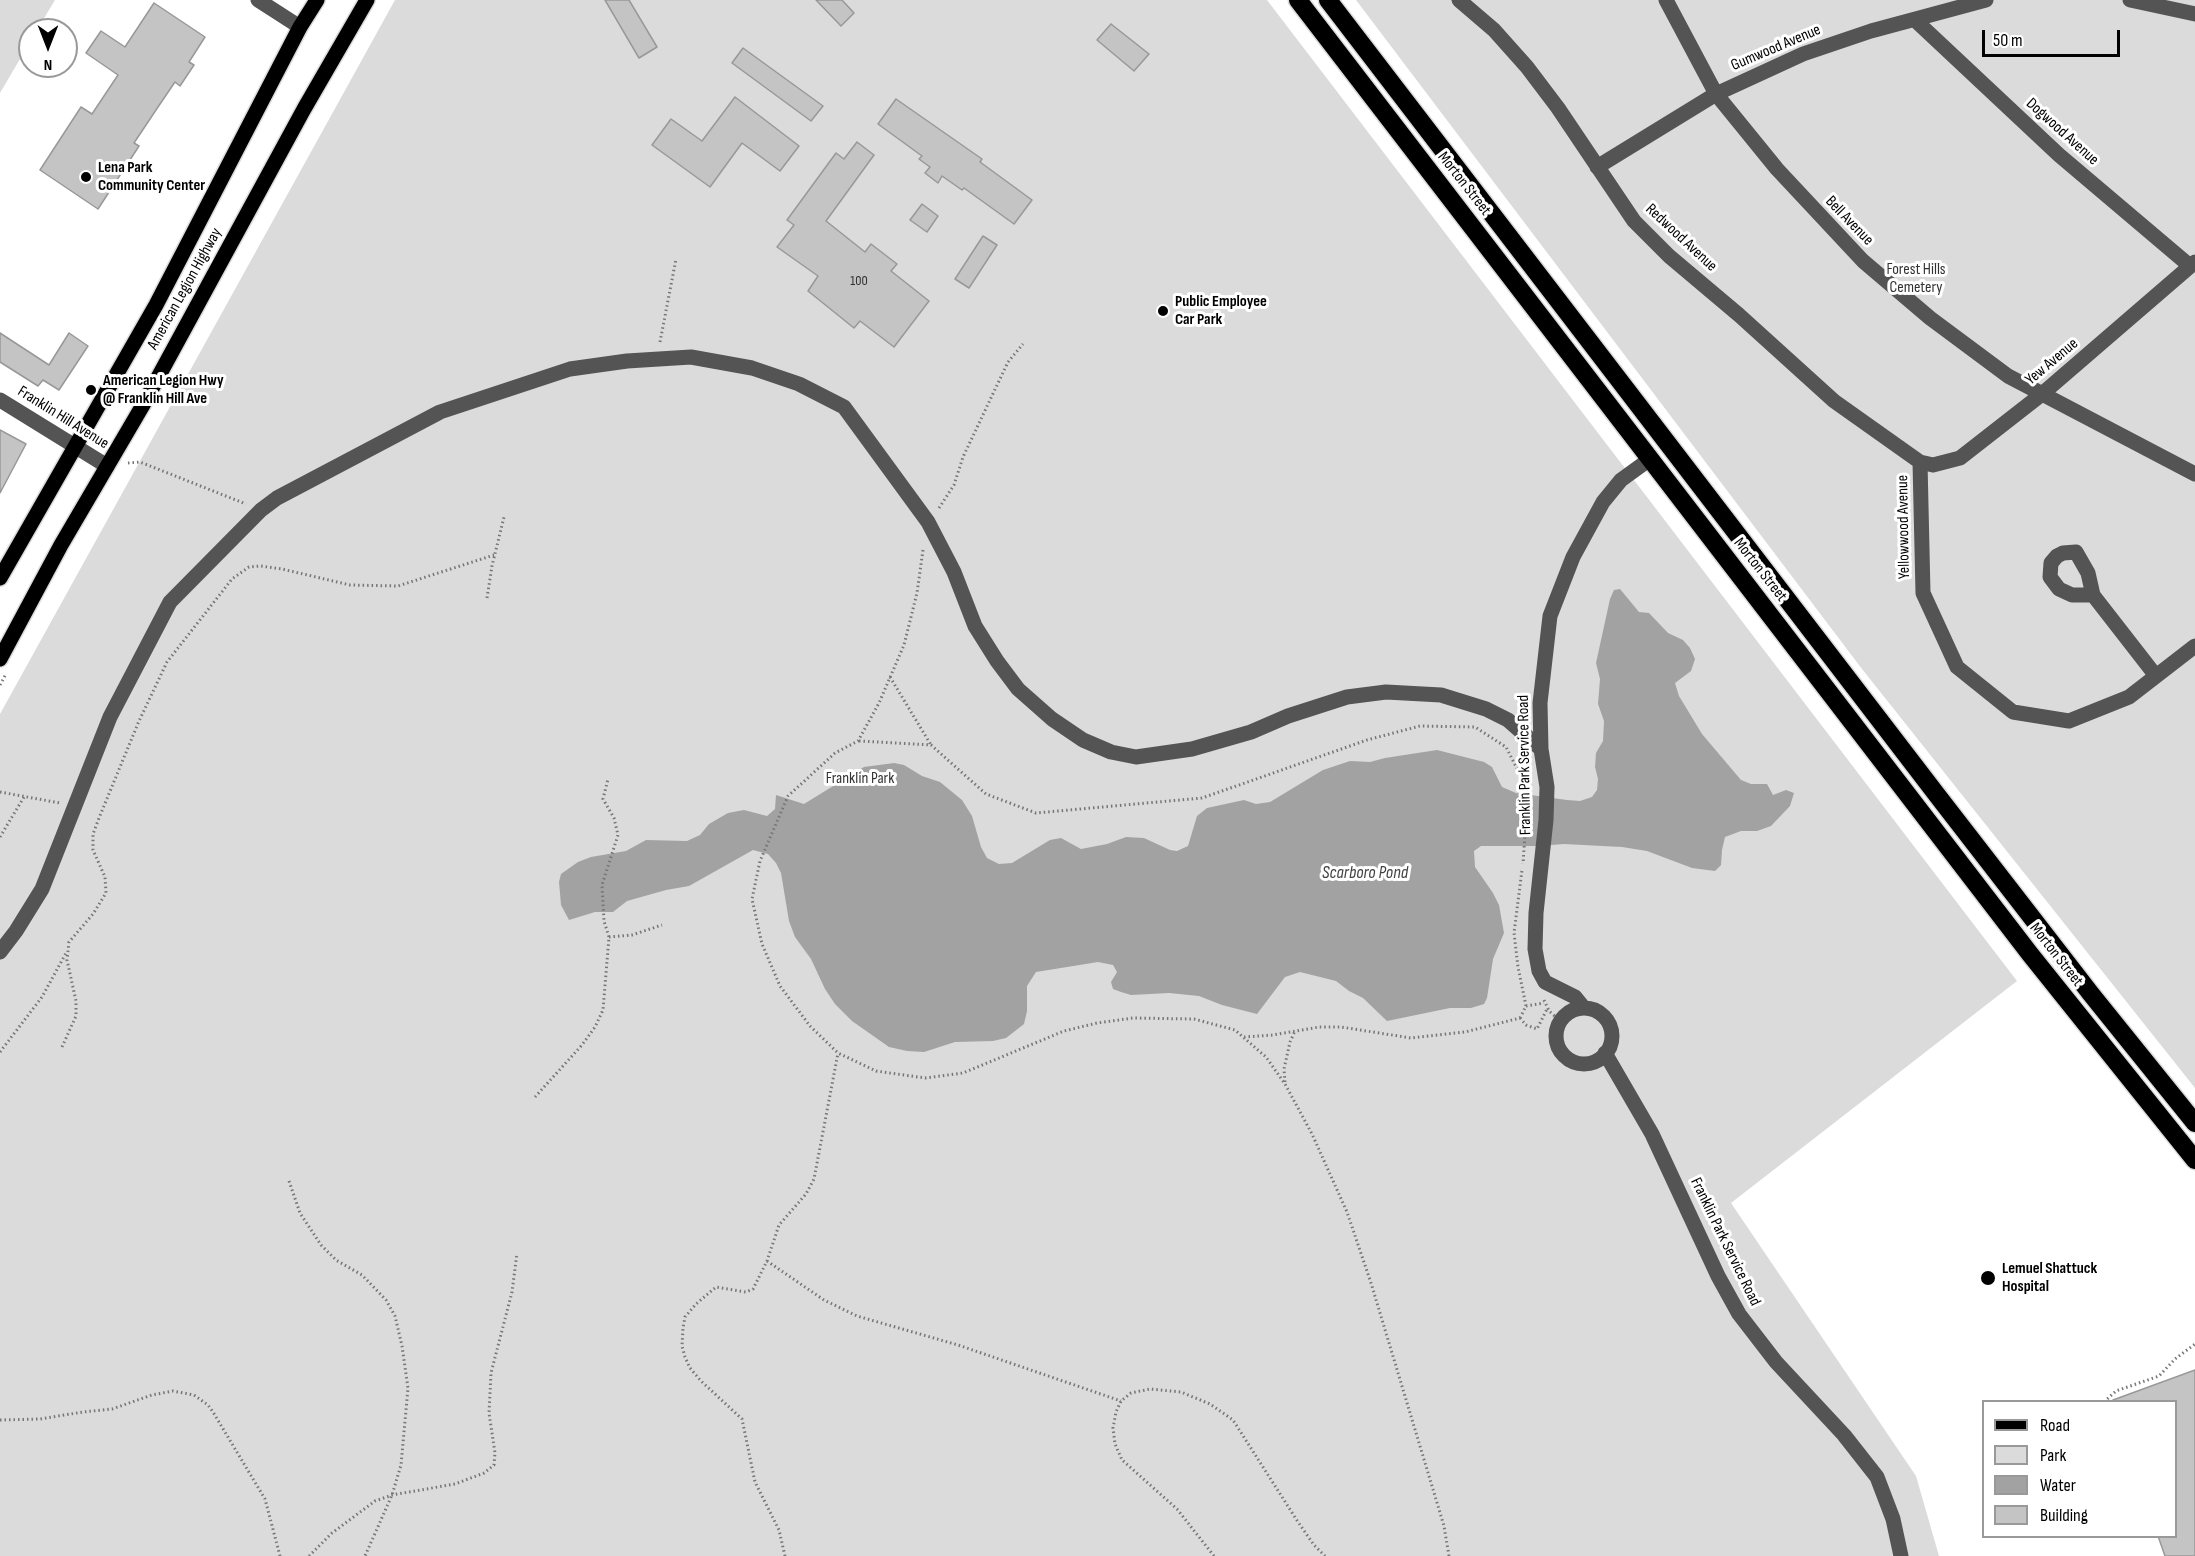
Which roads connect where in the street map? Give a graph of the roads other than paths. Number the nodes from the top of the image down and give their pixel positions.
1 (258, 0) edge
2 (317, 0) edge
3 (367, 0) edge
4 (1298, 0) edge
5 (1328, 0) edge
6 (1459, 0) edge
7 (1666, 0) edge
8 (1986, 0) edge
9 (2130, 0) edge
10 (2195, 14) edge
11 (1915, 20) junction
12 (300, 27) junction
13 (1716, 94) junction
14 (1597, 167) junction
15 (2193, 264) edge
16 (2042, 394) junction
17 (0, 400) edge
18 (74, 447) junction
19 (1650, 459) junction
20 (1920, 462) junction
21 (108, 466) junction
22 (2195, 474) edge
23 (0, 578) edge
24 (2093, 595) dead end
25 (2195, 646) edge
26 (0, 659) edge
27 (2156, 676) junction
28 (1541, 749) junction
29 (0, 952) edge
30 (1584, 1008) junction
31 (1605, 1053) junction
32 (2195, 1123) edge
33 (2195, 1160) edge
34 (1901, 1556) edge

1 - 12 street
2 - 12 main road, American Legion Highway
3 - 21 main road, American Legion Highway
4 - 19 highway, Morton Street
5 - 32 highway, Morton Street
6 - 14 street, Redwood Avenue
7 - 13 street, Bell Avenue
8 - 11 street, Gumwood Avenue
9 - 10 street
11 - 13 street, Gumwood Avenue
11 - 15 street, Dogwood Avenue
12 - 18 main road, American Legion Highway
13 - 14 street, Gumwood Avenue
13 - 16 street, Bell Avenue
14 - 20 street, Redwood Avenue
15 - 16 street, Yew Avenue
16 - 20 street, Yew Avenue
16 - 22 street, Bell Avenue
17 - 18 street, Franklin Hill Avenue
18 - 21 street, Franklin Hill Avenue
18 - 23 main road, American Legion Highway
19 - 28 street, Franklin Park Service Road
19 - 33 highway, Morton Street
20 - 27 street, Yellowwood Avenue
21 - 26 main road, American Legion Highway
24 - 27 street
25 - 27 street, Yellowwood Avenue
28 - 29 street
28 - 30 street, Franklin Park Service Road
30 - 31 street, Franklin Park Service Road
30 - 31 street
31 - 34 street, Franklin Park Service Road

